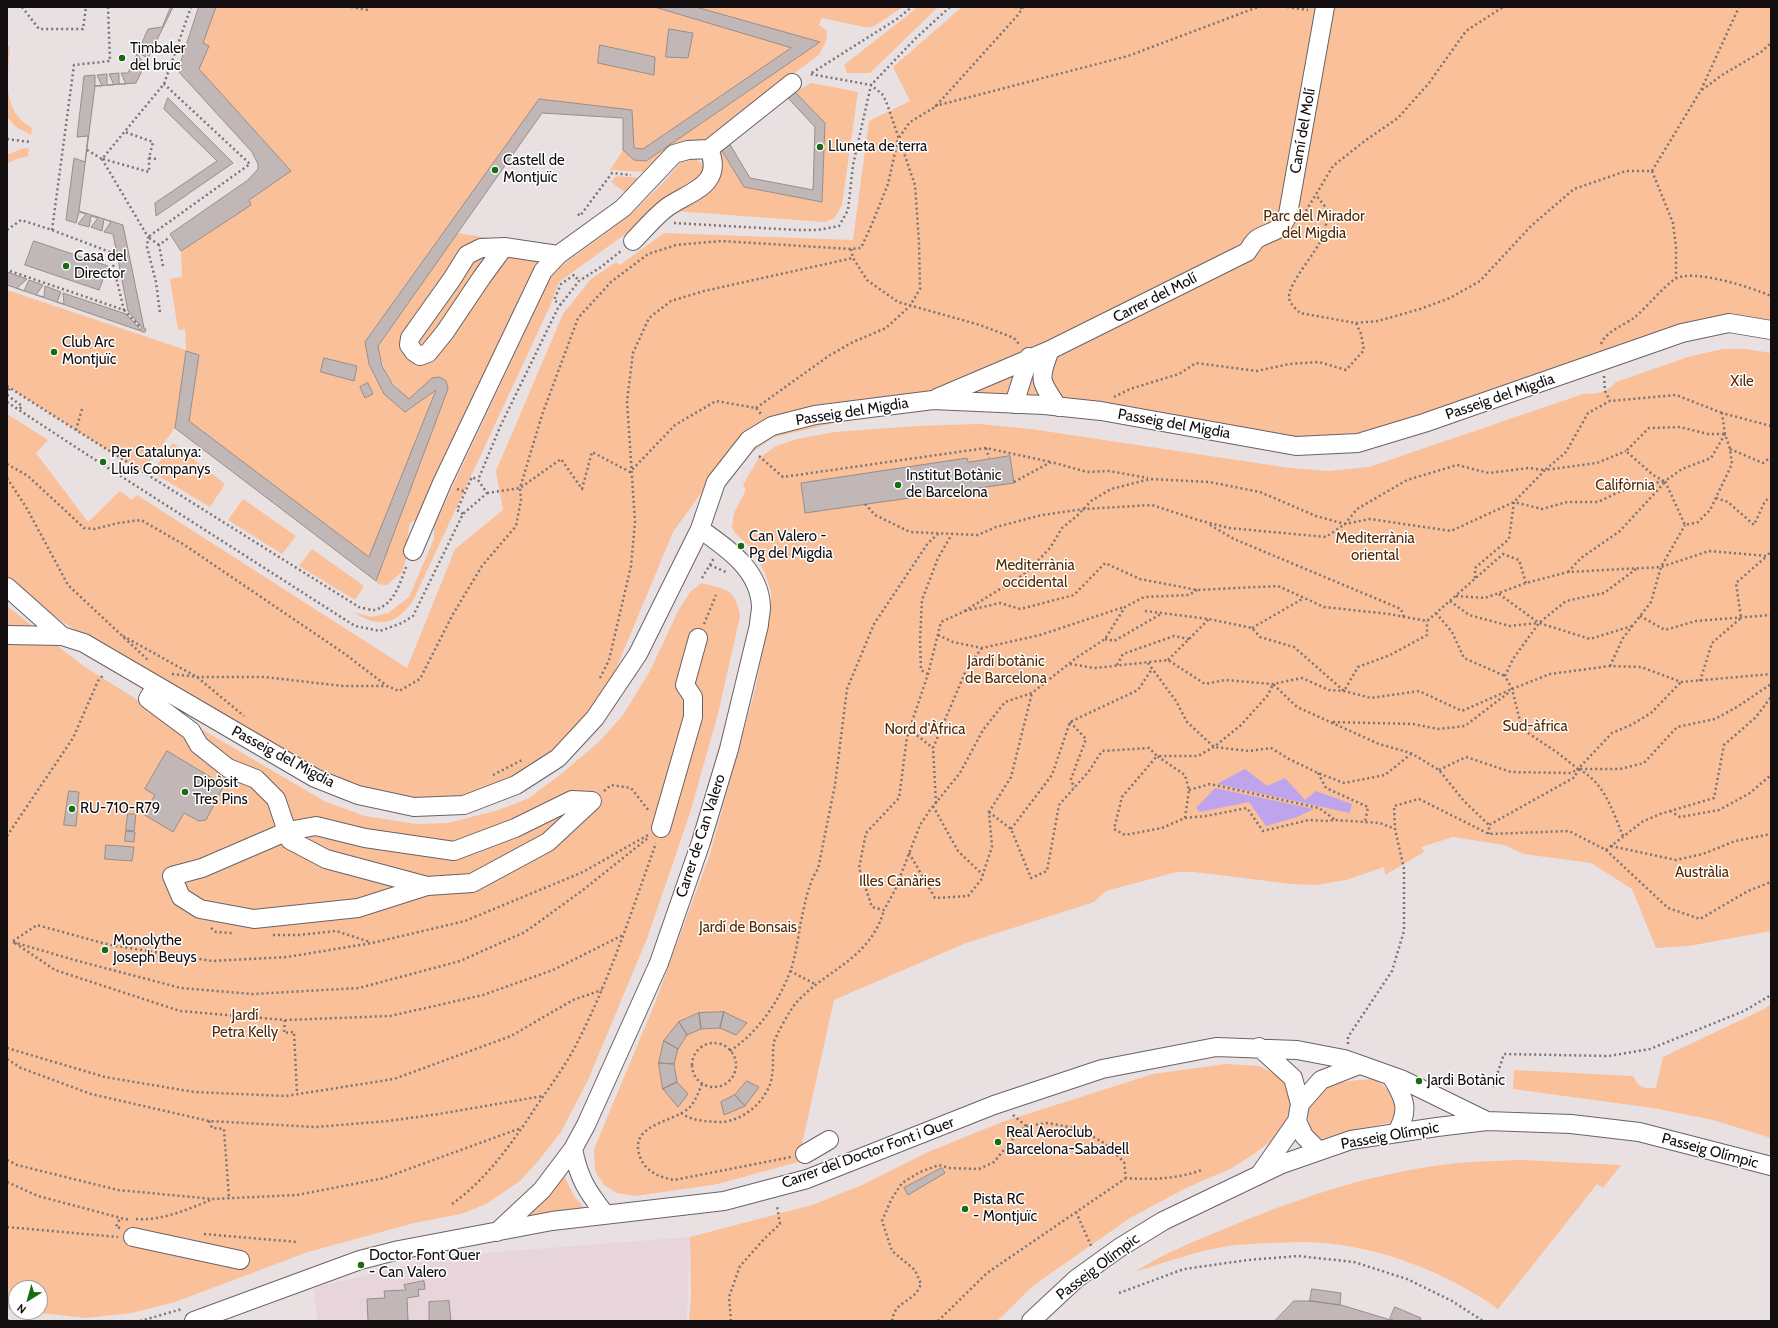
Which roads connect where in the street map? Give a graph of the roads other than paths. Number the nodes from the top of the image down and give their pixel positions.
1 (1325, 9) edge
2 (792, 83) dead end
3 (709, 149) junction
4 (1257, 240) joint
5 (633, 241) dead end
6 (504, 247) junction
7 (558, 255) junction
8 (1771, 330) edge
9 (1040, 353) junction
10 (933, 400) junction
11 (1014, 404) junction
12 (1058, 406) junction
13 (700, 529) junction
14 (413, 551) road end
15 (7, 588) edge
16 (7, 635) edge
17 (62, 636) junction
18 (698, 638) road end
19 (156, 686) junction
20 (662, 828) road end
21 (288, 831) junction
22 (427, 886) junction
23 (1259, 1047) junction
24 (1352, 1062) junction
25 (1391, 1076) junction
26 (1298, 1112) junction
27 (1487, 1121) junction
28 (1396, 1133) junction
29 (829, 1140) dead end
30 (573, 1149) junction
31 (1318, 1151) junction
32 (805, 1154) road end
33 (1771, 1166) edge
34 (1260, 1174) junction
35 (605, 1214) junction
36 (497, 1232) junction
37 (133, 1237) dead end
38 (240, 1260) dead end
39 (194, 1321) edge
40 (1031, 1321) edge

1 - 4 street, Camí del Molí
2 - 3 street
3 - 5 street
3 - 7 street
4 - 9 street, Carrer del Molí
6 - 6 street
6 - 7 street
7 - 14 street
8 - 12 street, Passeig del Migdia
9 - 10 street, Carrer del Molí
9 - 11 street
9 - 12 street
10 - 11 street, Passeig del Migdia
10 - 13 street, Passeig del Migdia
11 - 12 street, Passeig del Migdia
13 - 19 street, Passeig del Migdia
13 - 30 street, Carrer de Can Valero
15 - 17 street
16 - 17 street, Passeig del Migdia
17 - 19 street, Passeig del Migdia
18 - 20 street
19 - 21 street
21 - 22 street
21 - 22 street
21 - 22 street
23 - 24 street, Carrer del Doctor Font i Quer
23 - 26 street
23 - 35 street, Carrer del Doctor Font i Quer
24 - 25 street
24 - 26 street
25 - 27 street
25 - 28 street
26 - 31 street
26 - 34 street
27 - 28 street, Passeig Olímpic
27 - 33 street, Passeig Olímpic
28 - 31 street, Passeig Olímpic
29 - 32 street
30 - 35 street
30 - 36 street, Carrer de Can Valero
31 - 34 street, Passeig Olímpic
34 - 40 street, Passeig Olímpic
35 - 36 street, Carrer del Doctor Font i Quer
36 - 39 street, Carrer del Doctor Font i Quer
37 - 38 street

